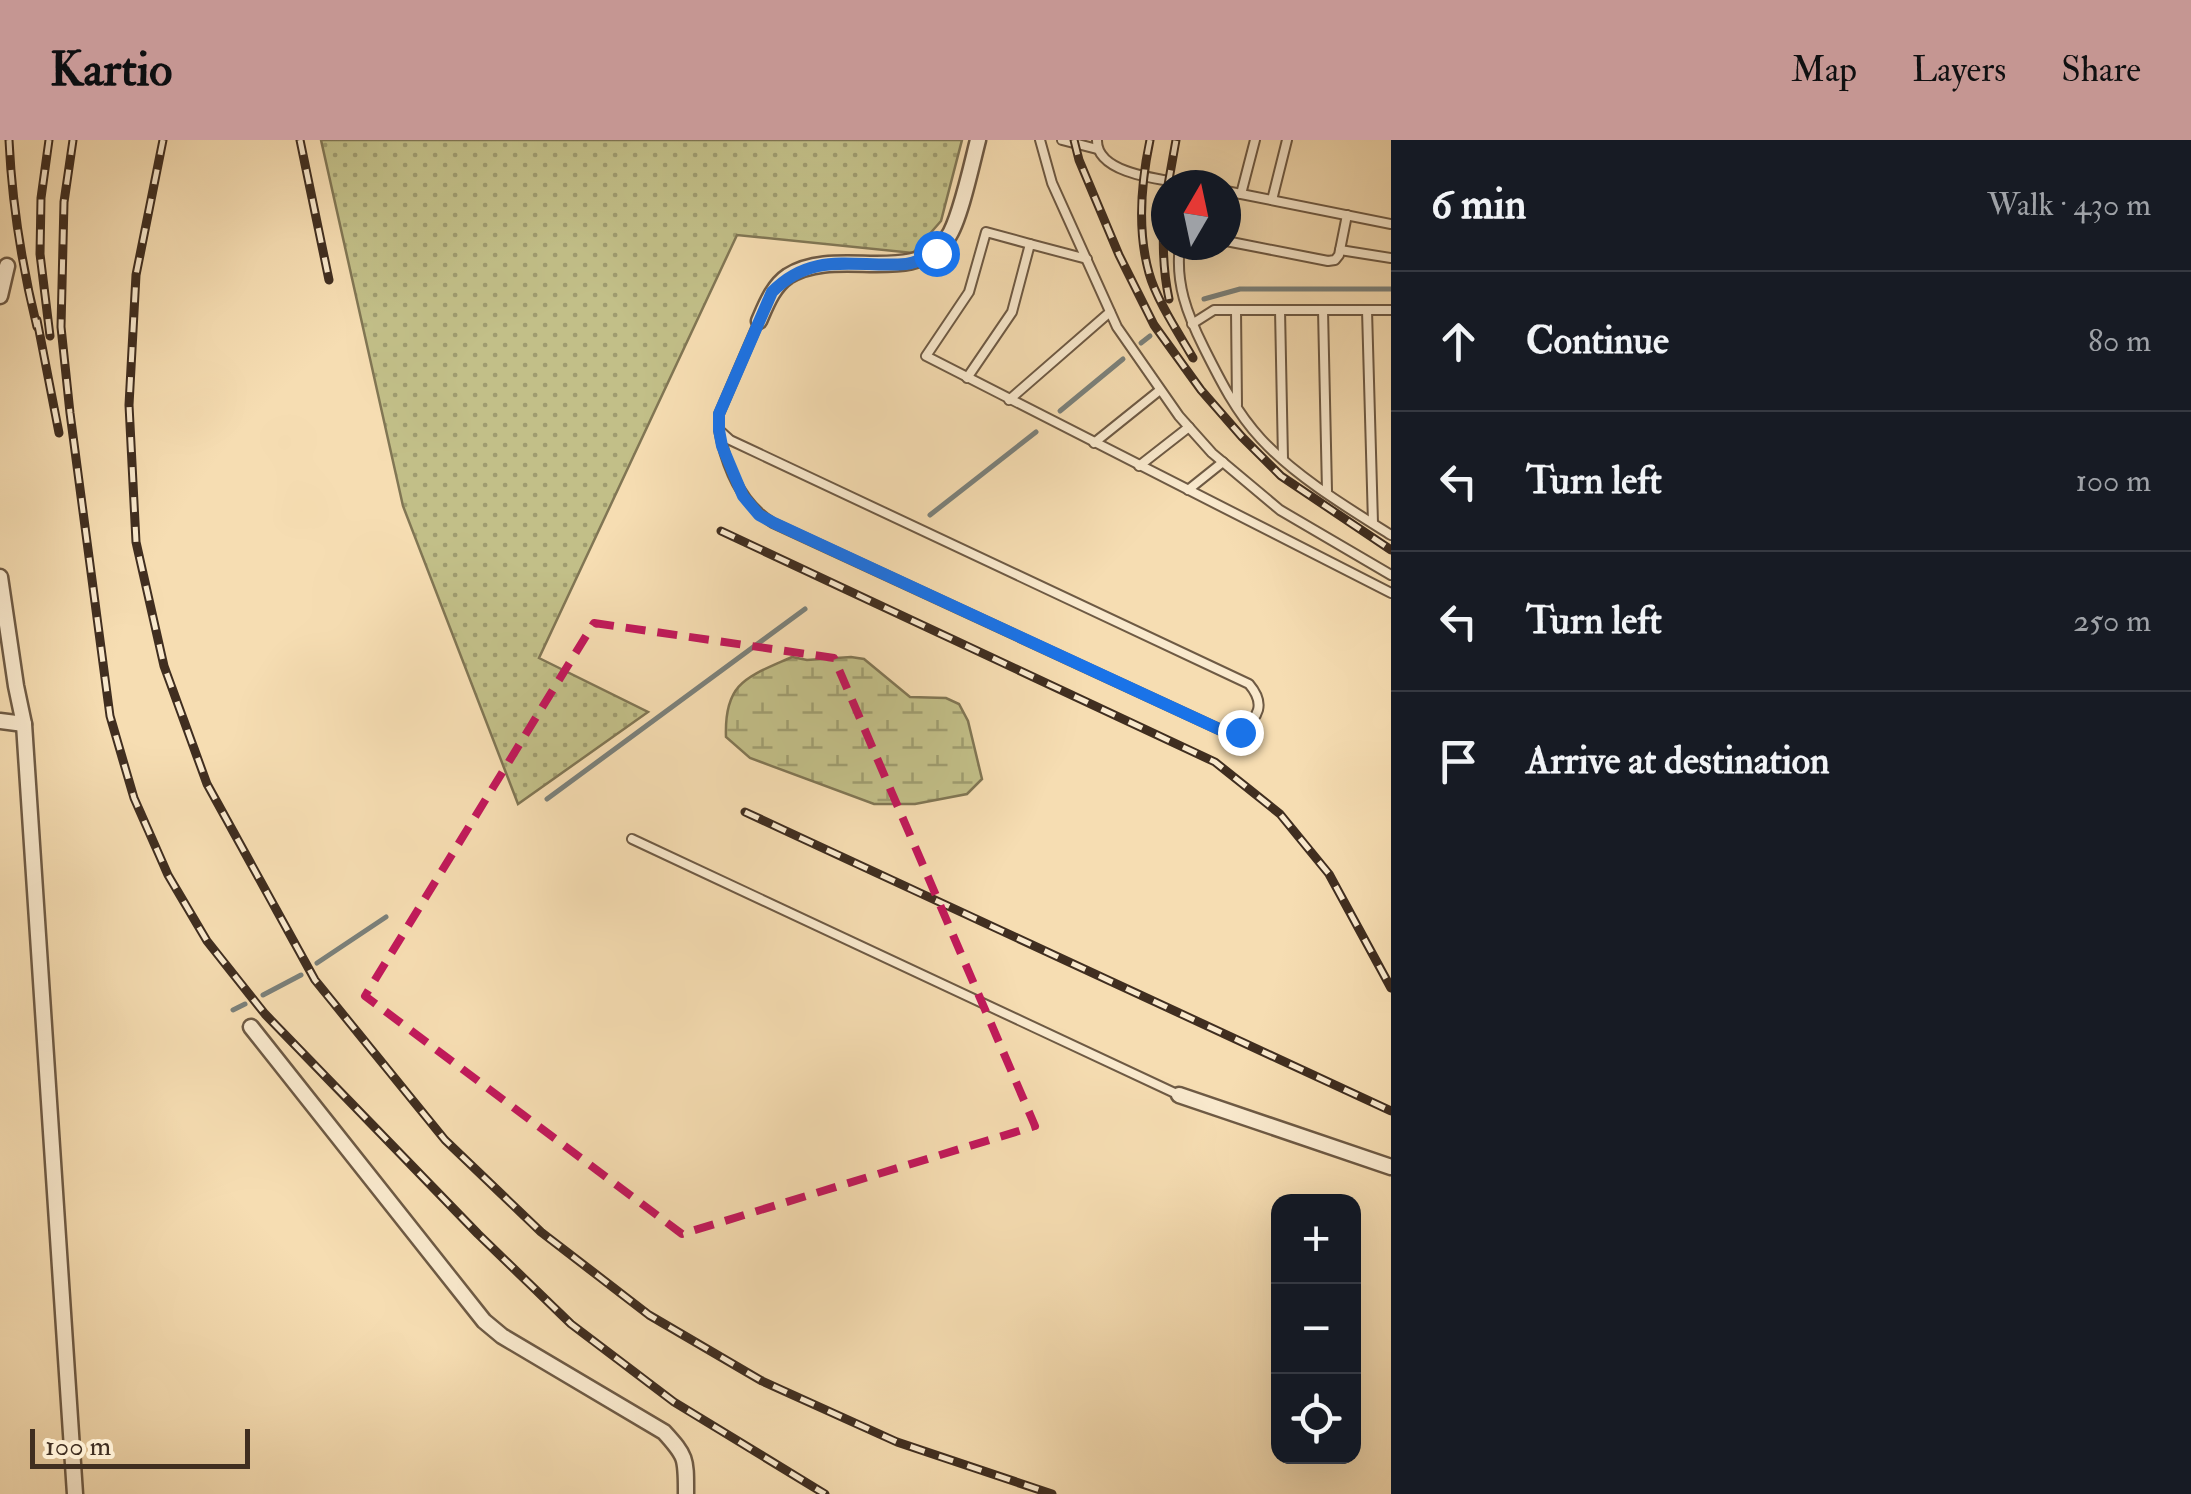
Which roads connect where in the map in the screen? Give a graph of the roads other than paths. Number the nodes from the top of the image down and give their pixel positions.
1 (978, 140) edge
2 (1040, 140) edge
3 (1062, 140) edge
4 (1255, 140) edge
5 (1287, 140) edge
6 (1097, 144) edge
7 (1151, 176) edge
8 (1241, 190) edge
9 (1241, 194) edge
10 (1272, 200) junction
11 (1347, 215) junction
12 (1391, 224) edge
13 (1030, 244) junction
14 (1241, 244) edge
15 (1340, 250) junction
16 (1391, 258) edge
17 (1087, 260) junction
18 (1180, 260) edge
19 (7, 266) dead end
20 (0, 296) edge
21 (1236, 310) junction
22 (1280, 310) junction
23 (1323, 310) junction
24 (1366, 310) junction
25 (1391, 310) edge
26 (1110, 312) junction
27 (758, 321) joint
28 (1192, 324) junction
29 (967, 378) junction
30 (1160, 390) junction
31 (1009, 400) junction
32 (1237, 409) junction
33 (1189, 427) junction
34 (719, 430) junction
35 (1094, 443) junction
36 (1284, 460) junction
37 (1223, 462) junction
38 (1139, 466) junction
39 (1188, 490) junction
40 (1327, 492) junction
41 (1373, 524) junction
42 (1391, 535) edge
43 (1391, 576) edge
44 (0, 577) edge
45 (1391, 593) edge
46 (0, 722) edge
47 (24, 724) junction
48 (632, 839) dead end
49 (251, 1027) dead end
50 (1179, 1095) joint
51 (1391, 1166) edge
52 (75, 1494) edge
53 (686, 1494) edge

1 - 27 street
2 - 17 lane
3 - 6 lane
4 - 8 lane
5 - 10 lane
6 - 7 lane
9 - 10 lane
10 - 11 lane
11 - 12 lane
11 - 15 lane
13 - 17 lane
13 - 29 lane
13 - 29 lane
14 - 15 lane
15 - 16 lane
17 - 26 lane
18 - 28 lane
19 - 20 street
21 - 22 lane
21 - 28 lane
21 - 32 lane
22 - 23 lane
22 - 36 lane
23 - 24 lane
23 - 40 lane
24 - 25 lane
24 - 41 lane
26 - 30 lane
26 - 31 lane
27 - 34 lane
28 - 32 lane
29 - 31 lane
30 - 33 lane
30 - 35 lane
31 - 35 lane
32 - 36 lane
33 - 37 lane
33 - 38 lane
34 - 34 lane
35 - 38 lane
36 - 40 lane
37 - 39 lane
37 - 43 lane
38 - 39 lane
39 - 45 lane
40 - 41 lane
41 - 42 lane
44 - 47 street
46 - 47 street
47 - 52 street
48 - 50 lane
49 - 53 street
50 - 51 street

